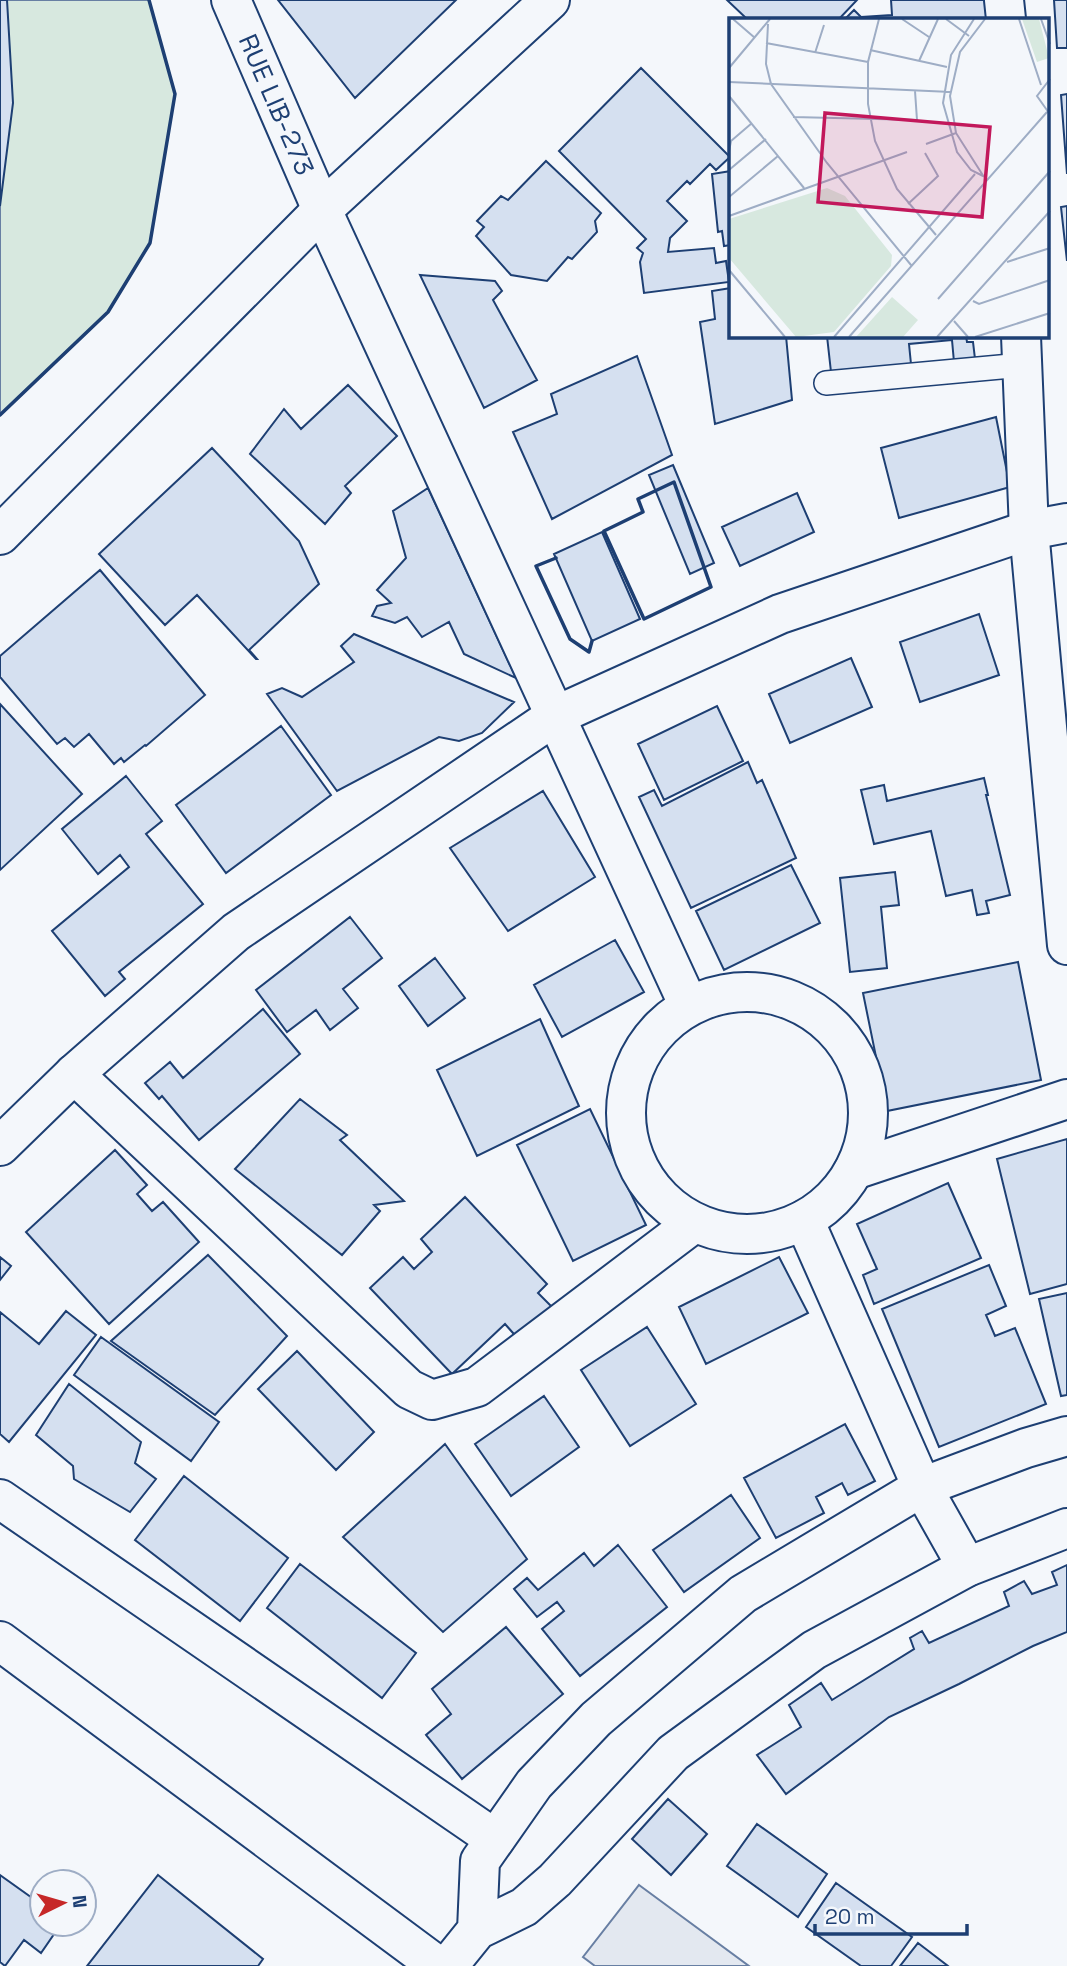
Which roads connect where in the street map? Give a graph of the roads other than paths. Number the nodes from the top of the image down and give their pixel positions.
1 (231, 0) edge
2 (550, 0) edge
3 (1004, 0) edge
4 (1006, 18) edge
5 (322, 210) junction
6 (1021, 350) edge
7 (826, 383) dead end
8 (1067, 523) edge
9 (1029, 530) junction
10 (0, 535) edge
11 (555, 716) junction
12 (1067, 945) edge
13 (690, 1006) junction
14 (74, 1074) junction
15 (1067, 1099) edge
16 (0, 1146) edge
17 (854, 1170) junction
18 (804, 1220) junction
19 (694, 1223) junction
20 (1067, 1436) edge
21 (922, 1487) junction
22 (0, 1499) edge
23 (1067, 1528) edge
24 (967, 1567) junction
25 (0, 1641) edge
26 (495, 1839) junction
27 (477, 1930) junction
28 (438, 1966) edge
29 (448, 1966) edge

1 - 5 street, RUE LIB-273
2 - 5 street
3 - 4 street
5 - 10 street
5 - 11 street, RUE LIB-273
6 - 7 lane
6 - 9 street
8 - 9 street
9 - 11 street
9 - 12 street
11 - 13 street, RUE LIB-273
11 - 14 street
13 - 17 street
13 - 19 street
14 - 16 street
14 - 19 street
15 - 17 street
17 - 18 street
18 - 19 street
18 - 21 street
20 - 21 street
21 - 24 street
21 - 26 street
22 - 26 street
23 - 24 street
24 - 27 street
25 - 28 street
26 - 27 street
27 - 29 street

